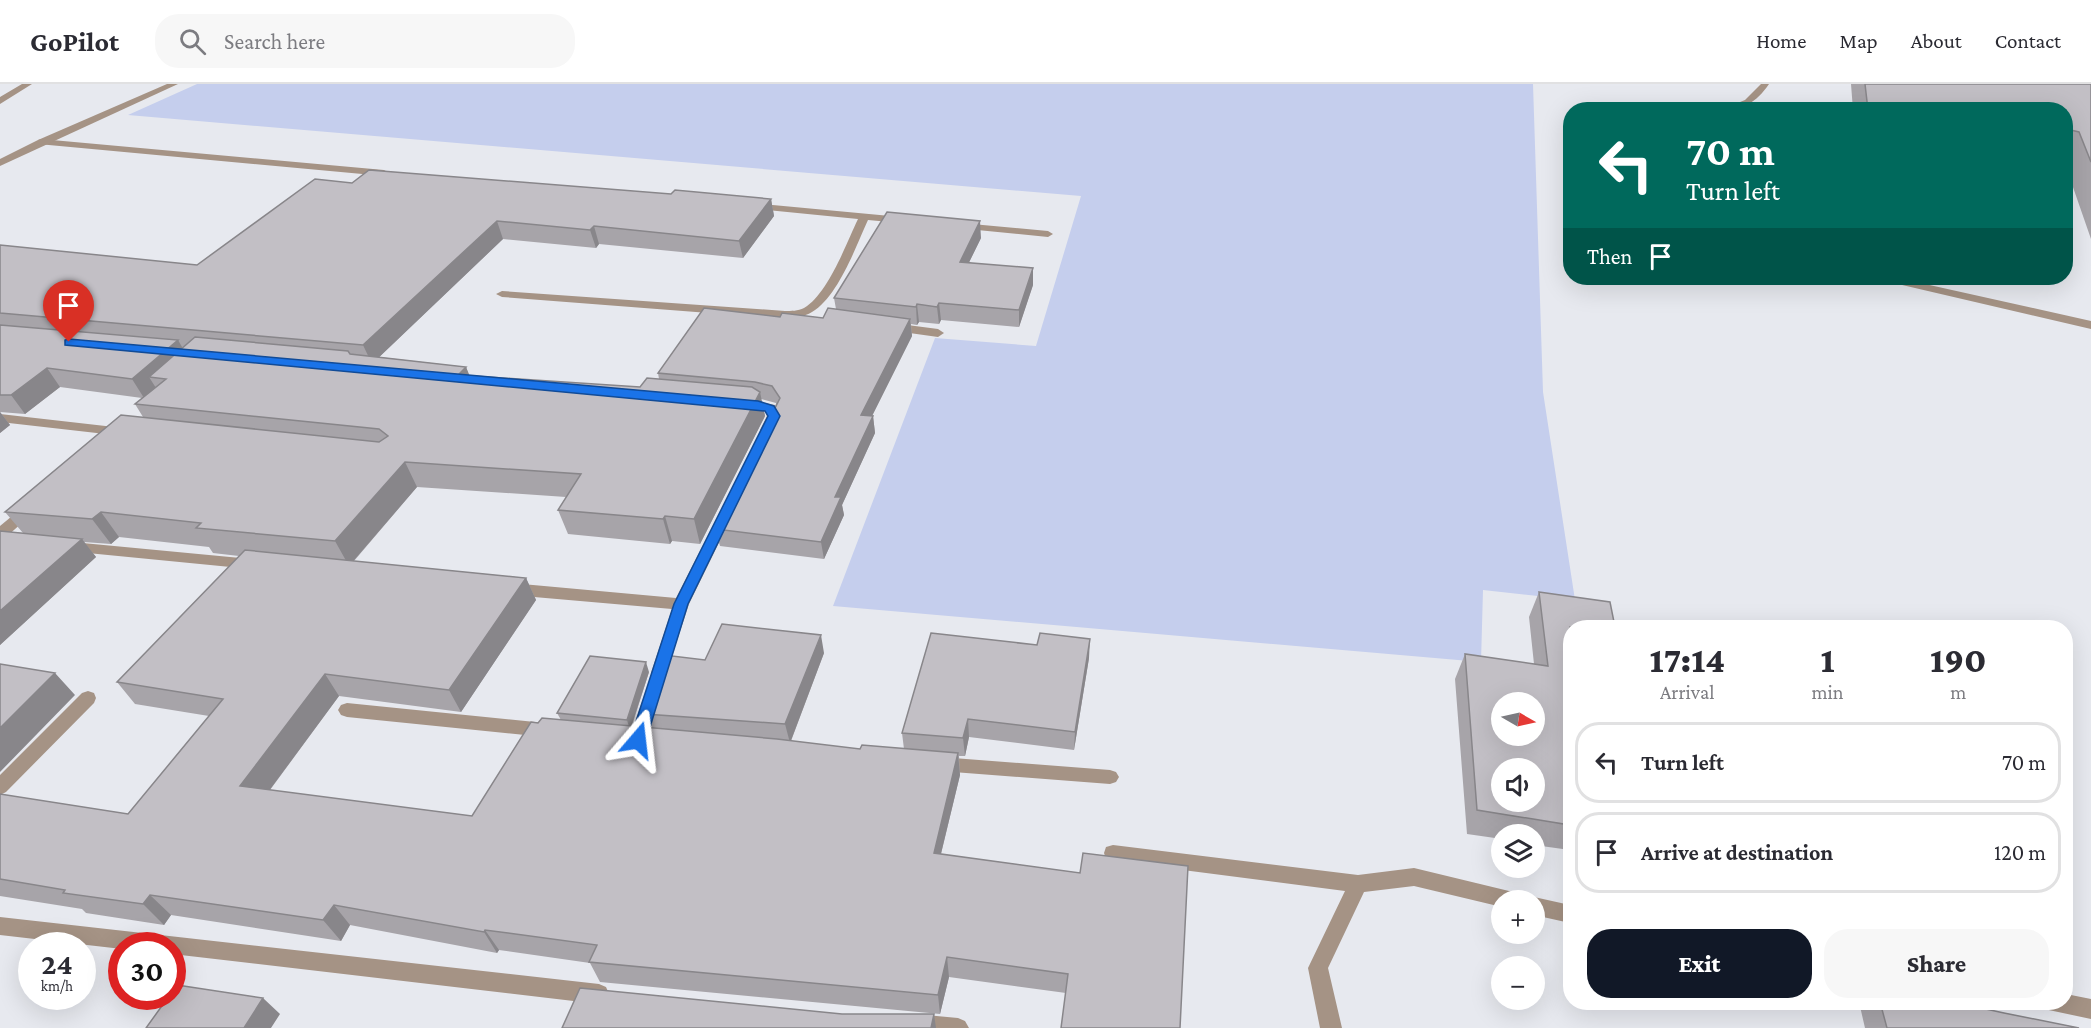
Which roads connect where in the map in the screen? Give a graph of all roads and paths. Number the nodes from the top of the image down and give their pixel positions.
1 (28, 84) edge
2 (174, 84) edge
3 (1765, 84) edge
4 (0, 101) edge
5 (1750, 102) edge
6 (41, 142) junction
7 (0, 163) edge
8 (399, 174) edge
9 (745, 206) edge
10 (865, 216) junction
11 (910, 221) edge
12 (945, 224) edge
13 (1048, 234) dead end
14 (1916, 285) edge
15 (502, 294) dead end
16 (785, 315) junction
17 (820, 319) edge
18 (2091, 325) edge
19 (879, 326) edge
20 (938, 333) dead end
21 (735, 402) edge
22 (0, 418) edge
23 (123, 427) junction
24 (142, 434) edge
25 (101, 446) edge
26 (759, 447) edge
27 (42, 497) edge
28 (733, 500) edge
29 (4, 539) edge
30 (60, 546) edge
31 (263, 566) edge
32 (490, 587) edge
33 (681, 604) junction
34 (88, 698) dead end
35 (348, 710) dead end
36 (557, 731) edge
37 (615, 737) edge
38 (638, 740) junction
39 (662, 741) edge
40 (922, 762) edge
41 (1110, 777) dead end
42 (0, 788) edge
43 (1113, 853) dead end
44 (1358, 884) junction
45 (1491, 896) edge
46 (1545, 908) edge
47 (1563, 912) edge
48 (0, 926) edge
49 (108, 938) edge
50 (186, 947) edge
51 (619, 996) edge
52 (2073, 1006) edge
53 (2091, 1009) edge
54 (899, 1023) edge
55 (958, 1028) edge
56 (1331, 1028) edge

1 - 4 street
2 - 6 street
3 - 5 street
6 - 7 street
6 - 8 street
9 - 10 street
10 - 11 street
10 - 16 street
12 - 13 street
14 - 18 street
15 - 16 street
16 - 17 street
19 - 20 street
21 - 26 street
22 - 23 street
23 - 24 street
23 - 25 street
27 - 29 street
28 - 33 street
30 - 31 street
32 - 33 street
33 - 38 street
34 - 42 street
35 - 36 street
37 - 38 street
38 - 39 street
40 - 41 street
43 - 44 street
44 - 45 street
44 - 56 street
46 - 47 street
48 - 49 street
50 - 51 street
52 - 53 street
54 - 55 street

